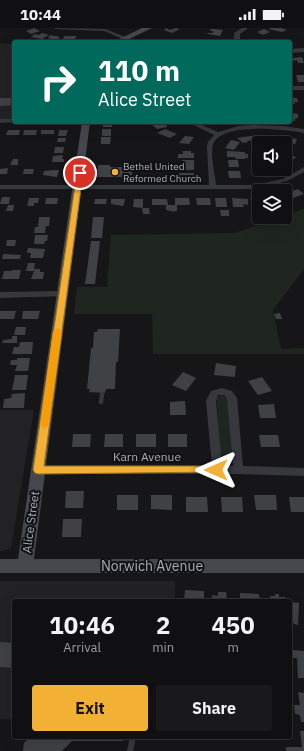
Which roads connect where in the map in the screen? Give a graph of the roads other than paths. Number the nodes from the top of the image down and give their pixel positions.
1 (56, 28) edge
2 (148, 28) edge
3 (246, 28) edge
4 (125, 38) junction
5 (121, 40) edge
6 (237, 40) edge
7 (304, 50) edge
8 (292, 51) edge
9 (292, 88) edge
10 (304, 88) edge
11 (0, 121) edge
12 (12, 121) edge
13 (86, 124) edge
14 (194, 124) edge
15 (304, 131) edge
16 (217, 134) junction
17 (304, 169) edge
18 (0, 187) edge
19 (78, 187) junction
20 (213, 188) junction
21 (63, 294) junction
22 (0, 295) edge
23 (102, 394) dead end
24 (101, 402) dead end
25 (38, 470) junction
26 (216, 470) junction
27 (238, 470) junction
28 (304, 472) edge
29 (0, 566) edge
30 (25, 566) junction
31 (304, 566) edge
32 (133, 739) edge
33 (130, 751) edge

1 - 4 street
2 - 4 street
3 - 6 street
4 - 5 street
7 - 8 street
9 - 10 street
11 - 12 street
13 - 19 street, Alice Street
14 - 16 street
15 - 16 street
16 - 20 street
17 - 20 street
18 - 19 street
19 - 20 street
19 - 21 street, Alice Street
21 - 22 street
21 - 25 street, Alice Street
23 - 24 lane
25 - 26 street, Karn Avenue
25 - 30 street, Alice Street
26 - 27 street, Karn Avenue
26 - 27 street
27 - 28 street, Karn Avenue
29 - 30 street, Norwich Avenue
30 - 31 street, Norwich Avenue
32 - 33 lane

